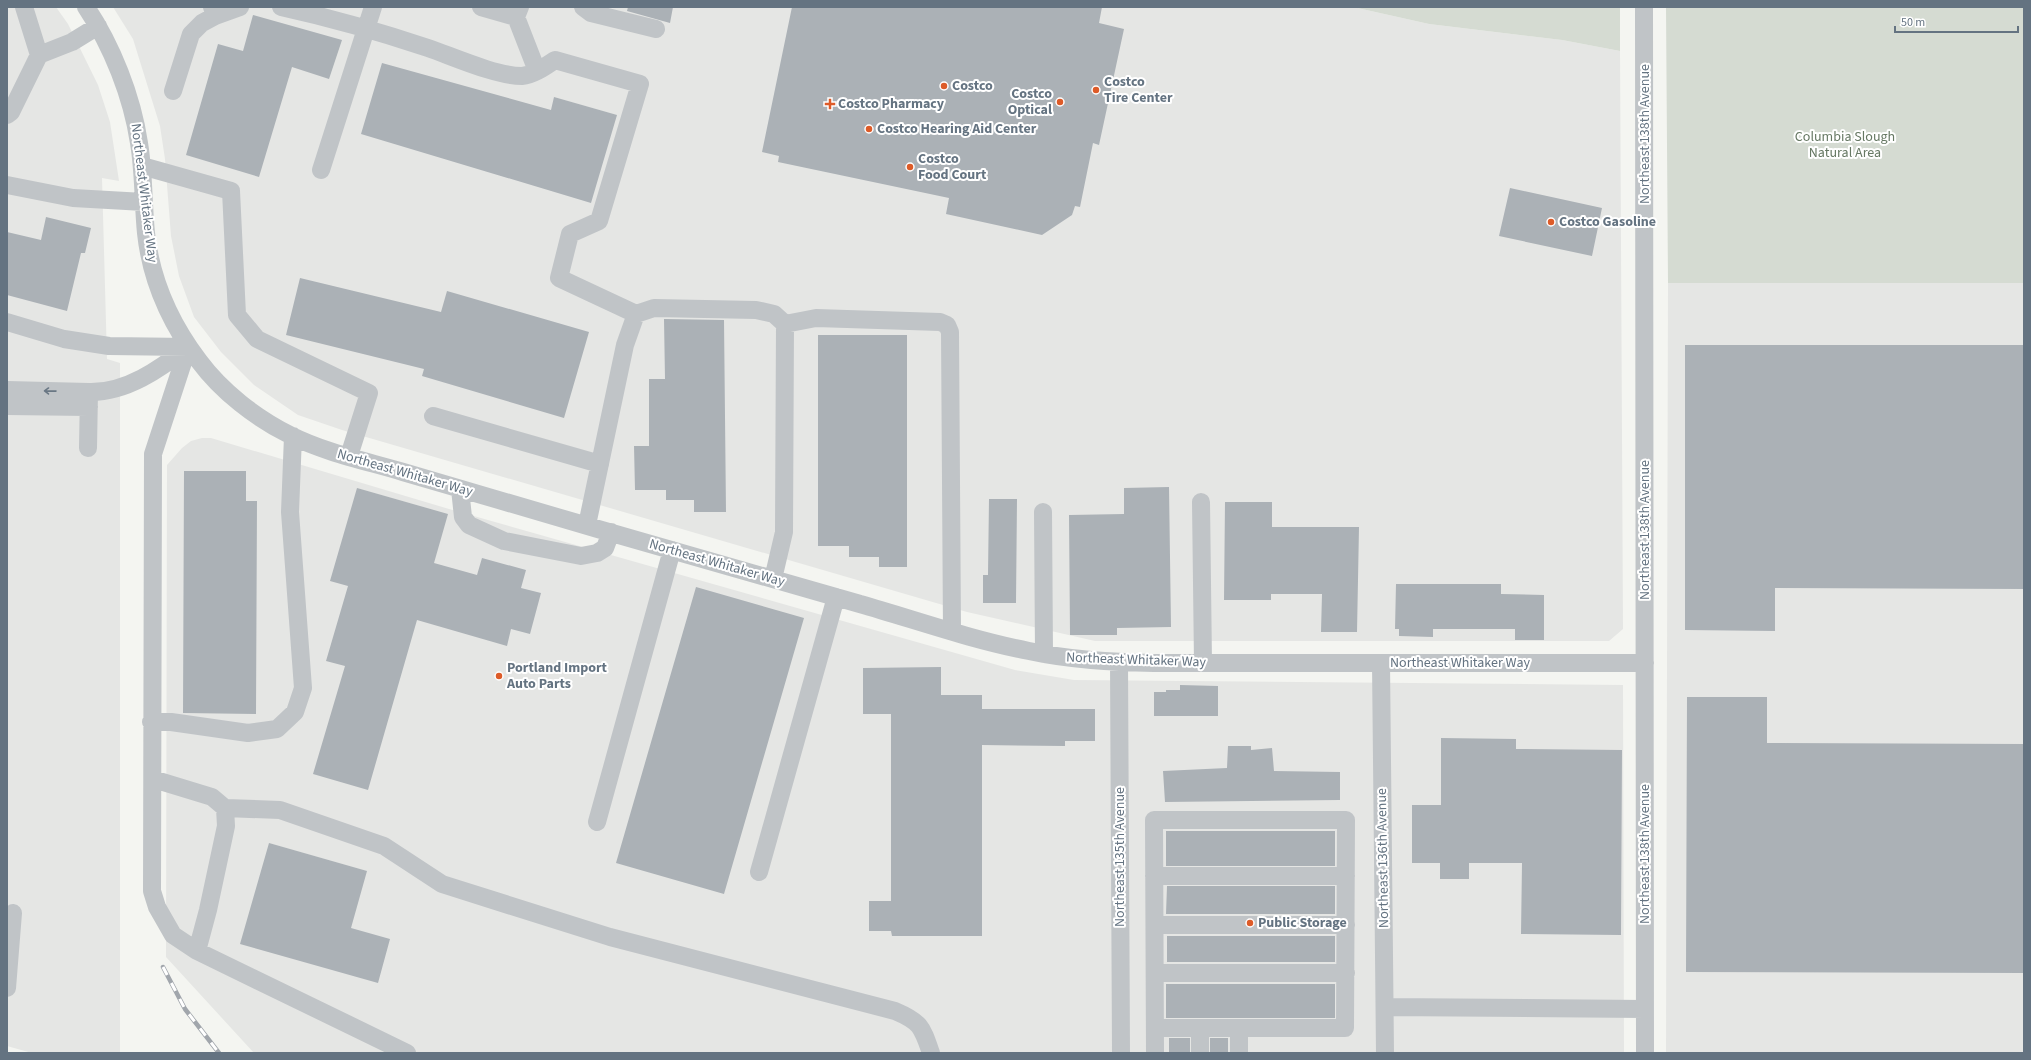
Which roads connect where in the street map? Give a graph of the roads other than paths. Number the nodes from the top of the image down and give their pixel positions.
1 (24, 7) edge
2 (240, 7) edge
3 (281, 7) edge
4 (373, 7) edge
5 (481, 7) edge
6 (583, 7) edge
7 (1644, 7) edge
8 (214, 12) edge
9 (518, 12) edge
10 (94, 13) edge
11 (366, 29) junction
12 (656, 29) dead end
13 (38, 55) junction
14 (538, 71) junction
15 (173, 91) dead end
16 (7, 115) edge
17 (142, 166) junction
18 (322, 170) dead end
19 (7, 185) edge
20 (144, 202) junction
21 (636, 314) junction
22 (7, 322) edge
23 (785, 324) junction
24 (188, 347) junction
25 (7, 390) edge
26 (89, 400) junction
27 (7, 406) edge
28 (433, 416) dead end
29 (293, 436) junction
30 (88, 448) dead end
31 (349, 456) junction
32 (600, 464) junction
33 (460, 489) junction
34 (1201, 502) dead end
35 (1043, 512) dead end
36 (587, 525) junction
37 (611, 532) junction
38 (672, 550) junction
39 (773, 579) junction
40 (836, 597) junction
41 (952, 631) junction
42 (1044, 654) junction
43 (1119, 662) junction
44 (1204, 663) junction
45 (1381, 663) junction
46 (1645, 663) junction
47 (151, 722) junction
48 (153, 779) junction
49 (225, 808) junction
50 (597, 822) dead end
51 (759, 872) dead end
52 (1154, 876) junction
53 (1346, 876) junction
54 (13, 913) dead end
55 (1155, 925) junction
56 (1346, 925) junction
57 (197, 951) junction
58 (1155, 973) junction
59 (1346, 973) junction
60 (7, 988) edge
61 (1385, 1007) junction
62 (1645, 1009) junction
63 (1155, 1028) junction
64 (1200, 1028) junction
65 (1239, 1028) junction
66 (407, 1053) edge
67 (931, 1053) edge
68 (1120, 1053) edge
69 (1156, 1053) edge
70 (1200, 1053) edge
71 (1239, 1053) edge
72 (1386, 1053) edge
73 (1645, 1053) edge

1 - 13 street
2 - 8 street
3 - 11 street
4 - 11 street
5 - 9 street
6 - 12 street
7 - 46 street, Northeast 138th Avenue
8 - 15 street
9 - 14 street
10 - 13 street
10 - 17 street, Northeast Whitaker Way
11 - 14 street
11 - 18 street
13 - 16 street
14 - 21 street
17 - 20 street, Northeast Whitaker Way
17 - 31 street
19 - 20 street
20 - 24 street, Northeast Whitaker Way
21 - 23 street
21 - 32 street
22 - 24 street
23 - 39 street
23 - 41 street
24 - 26 street
24 - 29 street, Northeast Whitaker Way
24 - 47 street
26 -> 25 street
26 - 27 street
26 - 30 street
28 - 32 street
29 - 31 street, Northeast Whitaker Way
29 - 47 street
31 - 33 street, Northeast Whitaker Way
32 - 36 street
33 - 36 street, Northeast Whitaker Way
33 - 37 street
34 - 44 street
35 - 42 street
36 - 37 street, Northeast Whitaker Way
37 - 38 street, Northeast Whitaker Way
38 - 39 street, Northeast Whitaker Way
38 - 50 street
39 - 40 street, Northeast Whitaker Way
40 - 41 street, Northeast Whitaker Way
40 - 51 street
41 - 42 street, Northeast Whitaker Way
42 - 43 street, Northeast Whitaker Way
43 - 44 street, Northeast Whitaker Way
43 - 68 street, Northeast 135th Avenue
44 - 45 street, Northeast Whitaker Way
45 - 46 street, Northeast Whitaker Way
45 - 61 street, Northeast 136th Avenue
46 - 62 street, Northeast 138th Avenue
47 - 48 street
48 - 49 street
48 - 57 street
49 - 57 street
49 - 67 street
52 - 53 street
52 - 53 street
52 - 55 street
53 - 56 street
54 - 60 street
55 - 56 street
55 - 58 street
56 - 59 street
57 - 66 street
58 - 59 street
58 - 63 street
59 - 65 street
61 - 62 street
61 - 72 street, Northeast 136th Avenue
62 - 73 street, Northeast 138th Avenue
63 - 64 street
63 - 69 street
64 - 65 street
64 - 70 street
65 - 71 street

